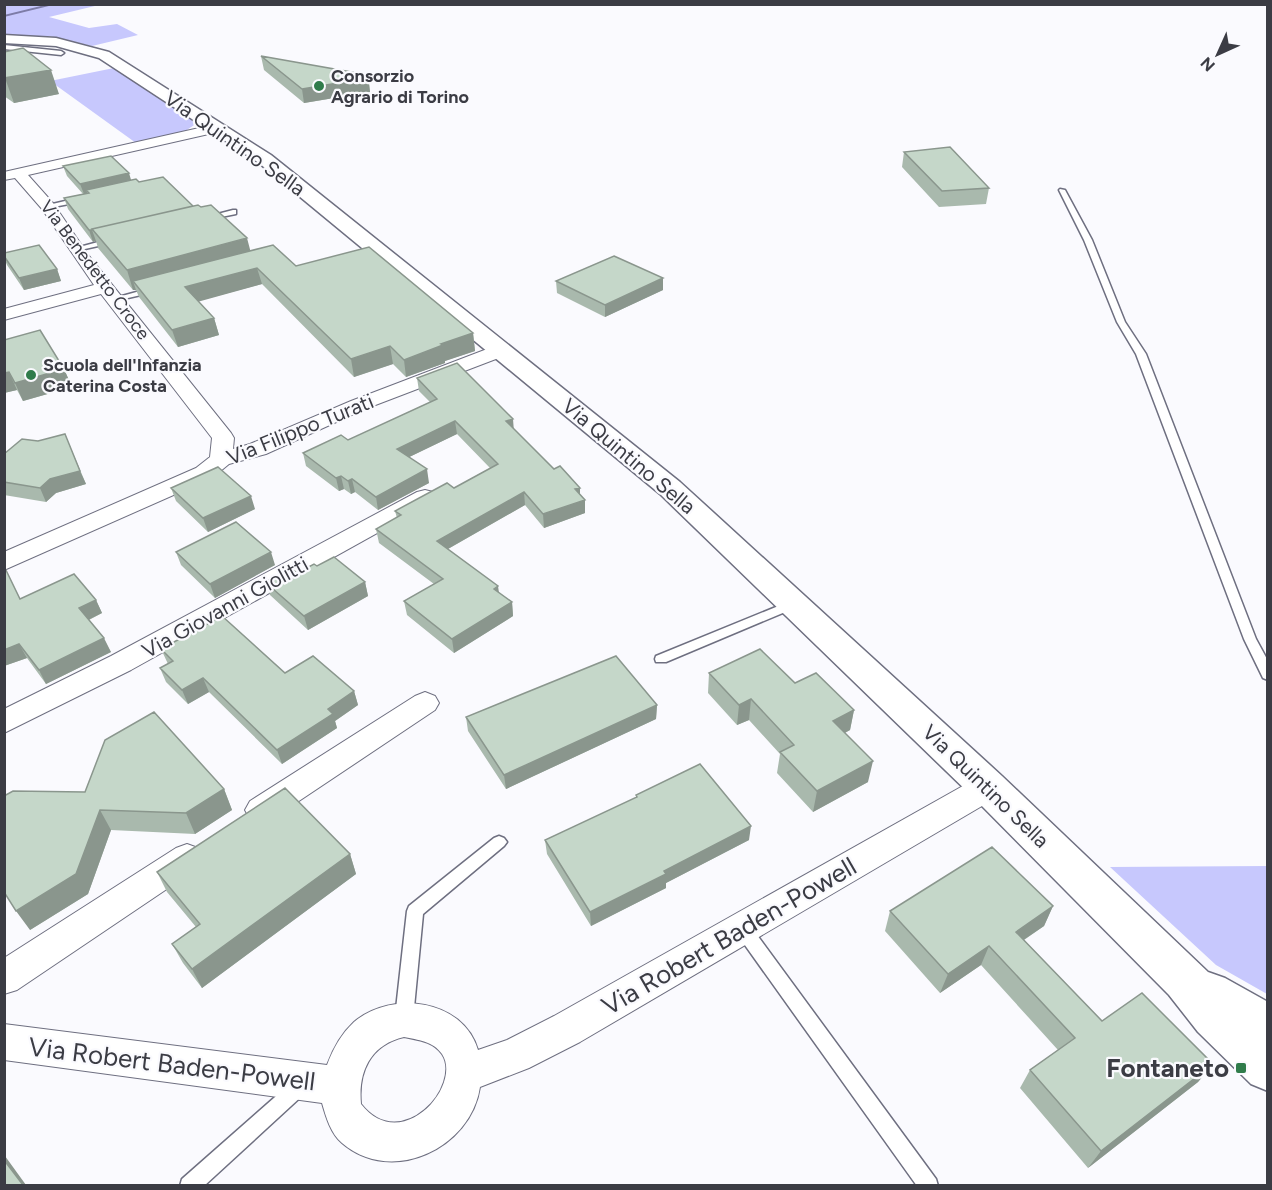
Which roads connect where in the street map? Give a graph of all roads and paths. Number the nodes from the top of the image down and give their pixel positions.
1 (4, 39) edge
2 (4, 46) edge
3 (61, 53) dead end
4 (217, 128) junction
5 (12, 174) edge
6 (1062, 190) dead end
7 (92, 196) edge
8 (48, 206) junction
9 (233, 212) dead end
10 (199, 219) edge
11 (121, 238) edge
12 (76, 249) junction
13 (159, 287) edge
14 (110, 293) junction
15 (4, 315) edge
16 (502, 350) junction
17 (221, 459) junction
18 (443, 487) edge
19 (4, 562) edge
20 (794, 604) junction
21 (661, 659) dead end
22 (1268, 675) edge
23 (425, 703) dead end
24 (4, 722) edge
25 (988, 787) junction
26 (499, 842) dead end
27 (742, 928) junction
28 (4, 978) edge
29 (1185, 980) junction
30 (404, 1019) junction
31 (1268, 1028) edge
32 (4, 1042) edge
33 (1268, 1067) edge
34 (465, 1074) junction
35 (323, 1084) junction
36 (189, 1185) edge
37 (928, 1185) edge

1 - 4 street, Via Quintino Sella
2 - 3 lane
4 - 5 street
4 - 16 street, Via Quintino Sella
5 - 8 street, Via Benedetto Croce
6 - 22 lane
7 - 8 lane
8 - 12 street, Via Benedetto Croce
9 - 10 lane
11 - 12 lane
12 - 14 street, Via Benedetto Croce
13 - 14 lane
14 - 15 street
14 - 17 street, Via Benedetto Croce
16 - 17 street, Via Filippo Turati
16 - 20 street, Via Quintino Sella
17 - 19 street, Via Filippo Turati
18 - 24 street, Via Giovanni Giolitti
20 - 21 lane
20 - 25 street, Via Quintino Sella
23 - 28 street
25 - 27 street, Via Robert Baden-Powell
25 - 29 street, Via Quintino Sella
26 - 30 lane
27 - 34 street, Via Robert Baden-Powell
27 - 37 lane
29 - 31 street, Via Quintino Sella
29 - 33 street, Via Quintino Sella
30 - 34 street, Via Robert Baden-Powell
30 - 35 street, Via Robert Baden-Powell
32 - 35 street, Via Robert Baden-Powell
34 - 35 street, Via Robert Baden-Powell
35 - 36 lane

